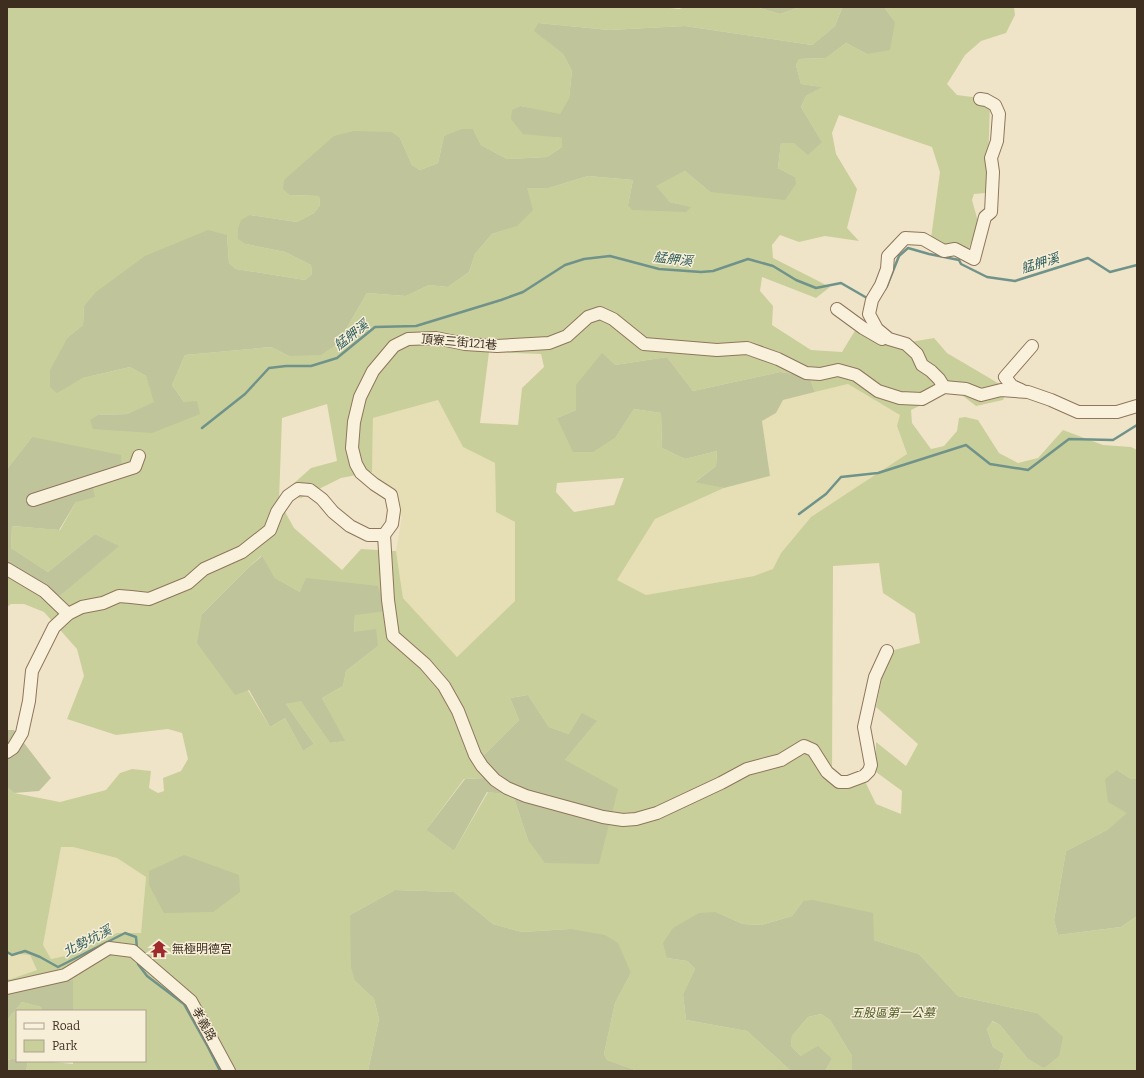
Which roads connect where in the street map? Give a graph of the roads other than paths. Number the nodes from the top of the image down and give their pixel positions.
1 (980, 99) dead end
2 (837, 309) dead end
3 (889, 339) junction
4 (1032, 346) dead end
5 (944, 387) junction
6 (1028, 392) junction
7 (1137, 406) edge
8 (139, 456) dead end
9 (33, 500) dead end
10 (384, 535) junction
11 (7, 569) edge
12 (68, 614) junction
13 (887, 651) dead end
14 (7, 752) edge
15 (7, 988) edge
16 (229, 1071) edge

1 - 3 street
2 - 3 street
3 - 5 street
4 - 6 street
5 - 6 street
5 - 10 street, 頂寮三街121巷
6 - 7 street
8 - 9 street
10 - 12 street
10 - 13 street
11 - 12 street
12 - 14 street
15 - 16 street, 孝義路

